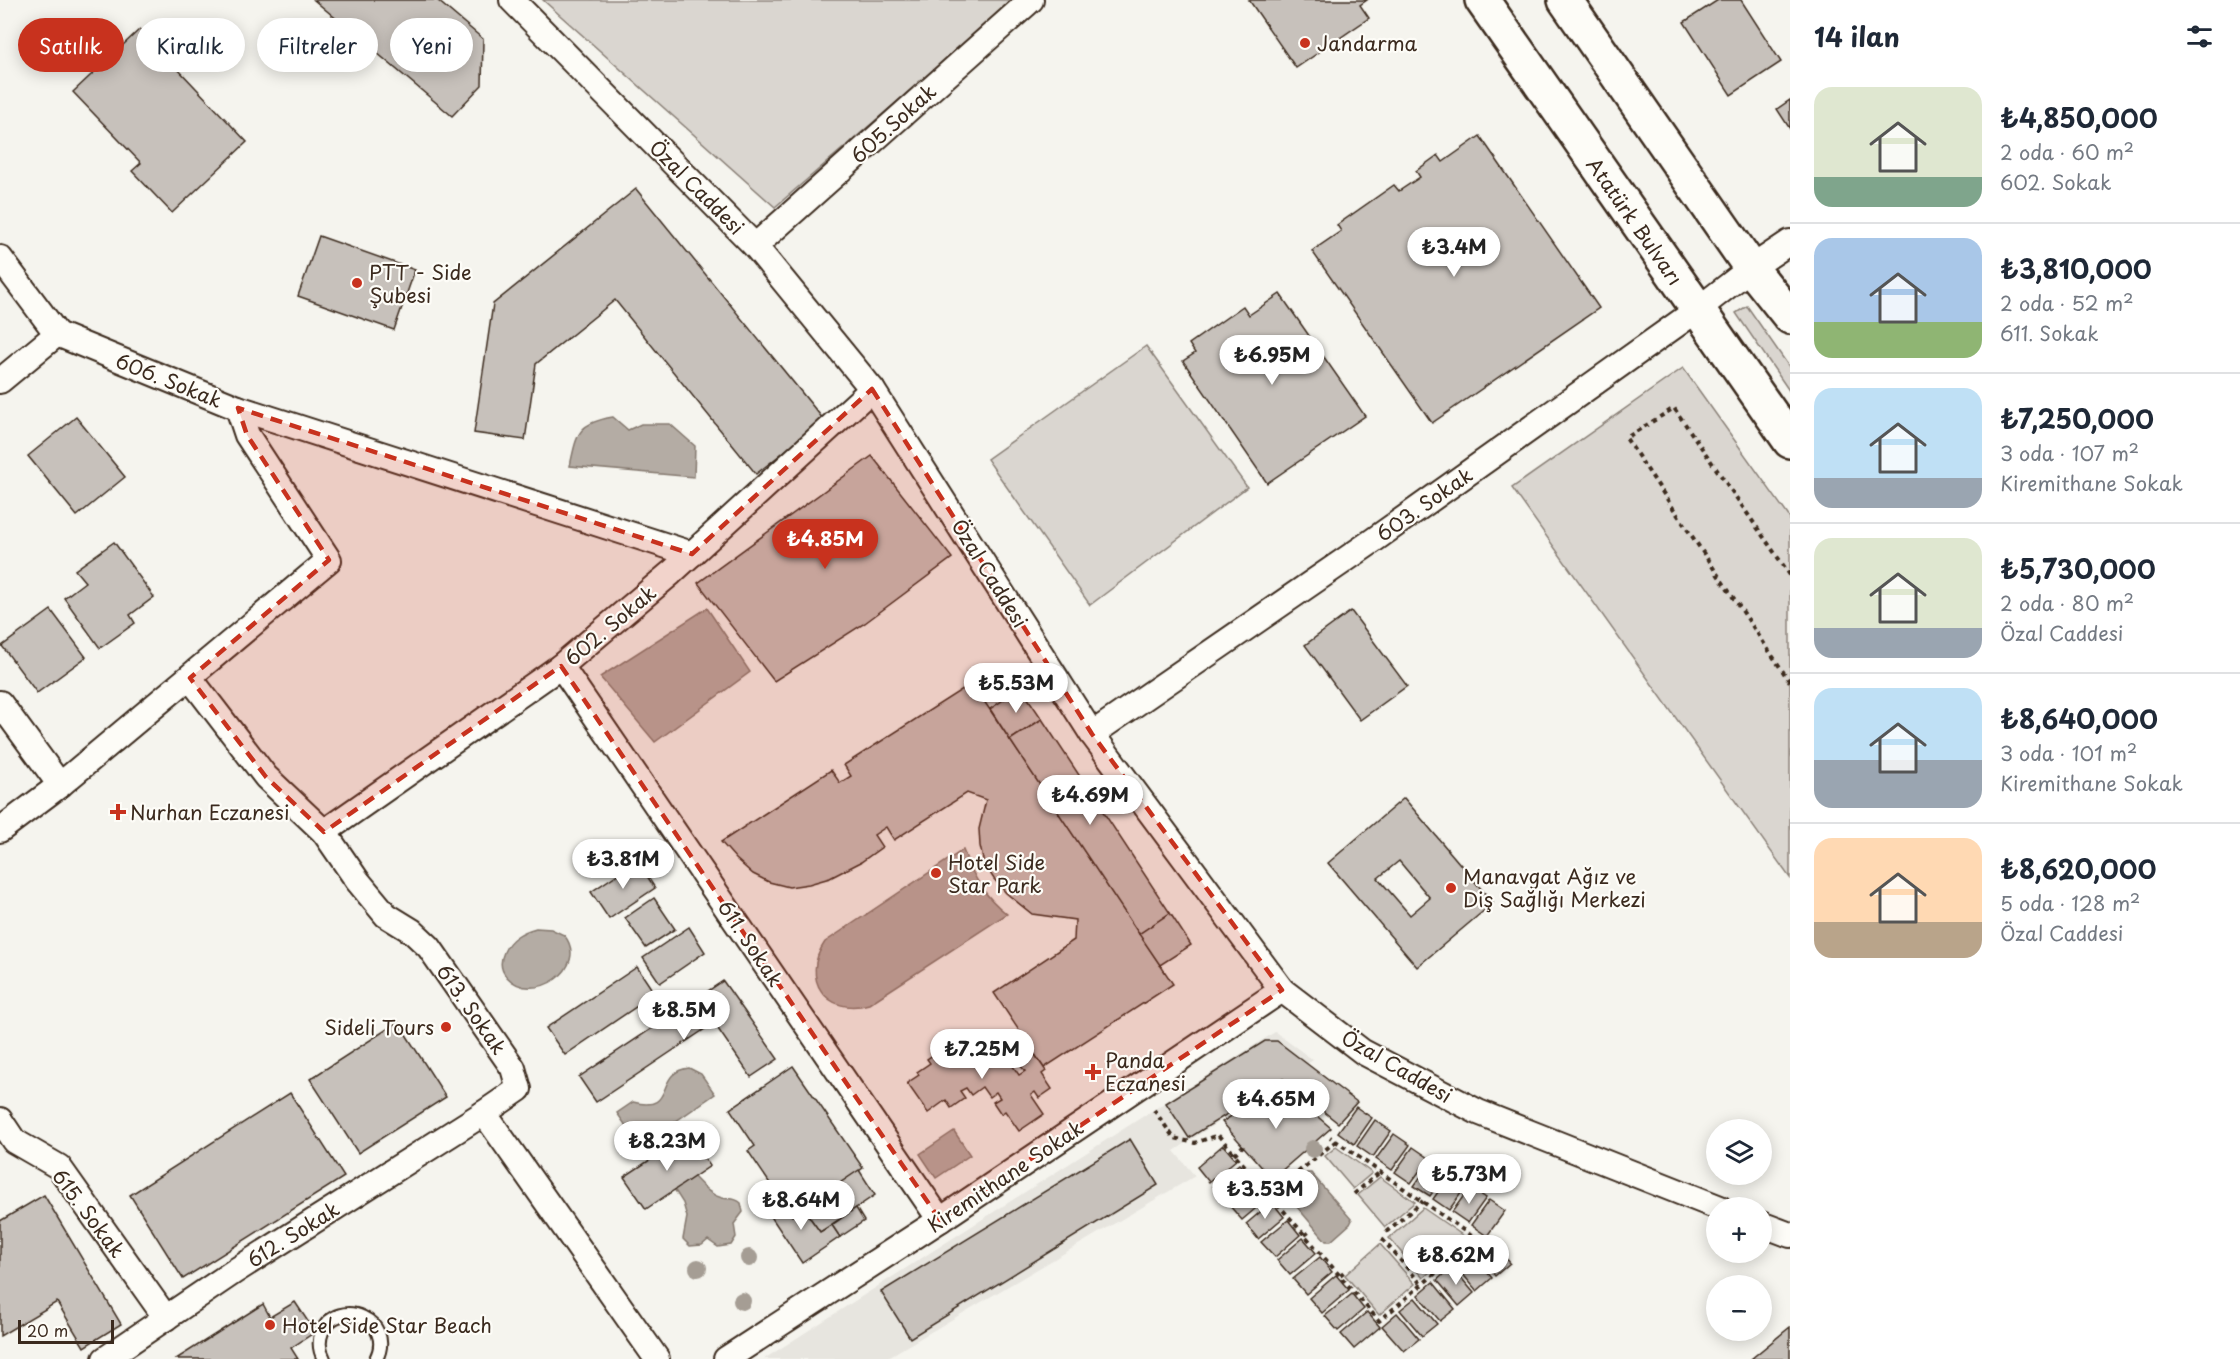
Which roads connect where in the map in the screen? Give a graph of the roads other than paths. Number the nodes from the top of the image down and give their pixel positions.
1 (512, 0) edge
2 (1031, 0) edge
3 (1482, 0) edge
4 (1565, 0) edge
5 (1790, 242) edge
6 (755, 246) junction
7 (0, 258) edge
8 (1751, 268) junction
9 (1697, 310) junction
10 (1790, 317) edge
11 (57, 334) junction
12 (0, 381) edge
13 (872, 389) junction
14 (238, 408) junction
15 (1790, 441) edge
16 (692, 554) junction
17 (561, 666) junction
18 (190, 678) junction
19 (0, 703) edge
20 (1092, 734) junction
21 (60, 786) junction
22 (0, 830) edge
23 (324, 832) junction
24 (1282, 990) junction
25 (484, 1113) junction
26 (0, 1120) edge
27 (1706, 1202) edge
28 (940, 1220) junction
29 (1772, 1228) edge
30 (1790, 1235) edge
31 (166, 1318) junction
32 (105, 1359) edge
33 (324, 1359) edge
34 (376, 1359) edge
35 (657, 1359) edge
36 (726, 1359) edge

1 - 6 street, Özal Caddesi
2 - 6 street, 605.Sokak
3 - 9 main road, Atatürk Bulvarı
4 - 8 main road
5 - 8 street, 603. Sokak
6 - 13 street, Özal Caddesi
7 - 11 street
8 - 9 street, 603. Sokak
8 - 10 main road
9 - 15 main road, Atatürk Bulvarı
9 - 20 street, 603. Sokak
11 - 12 street
11 - 14 street, 606. Sokak
13 - 16 street, 602. Sokak
13 - 20 street, Özal Caddesi
14 - 16 street
14 - 18 street, 606. Sokak
16 - 17 street, 602. Sokak
17 - 23 street, 602. Sokak
17 - 28 street, 611. Sokak
18 - 21 street
18 - 23 street, 613. Sokak
19 - 21 street
20 - 24 street, Özal Caddesi
21 - 22 street
23 - 25 street, 613. Sokak
24 - 27 street, Özal Caddesi
24 - 28 street, Kiremithane Sokak
25 - 31 street, 612. Sokak
25 - 35 street
26 - 31 street, 615. Sokak
28 - 36 street, Kiremithane Sokak
29 - 30 street
31 - 32 street, 612. Sokak
33 - 34 lane

